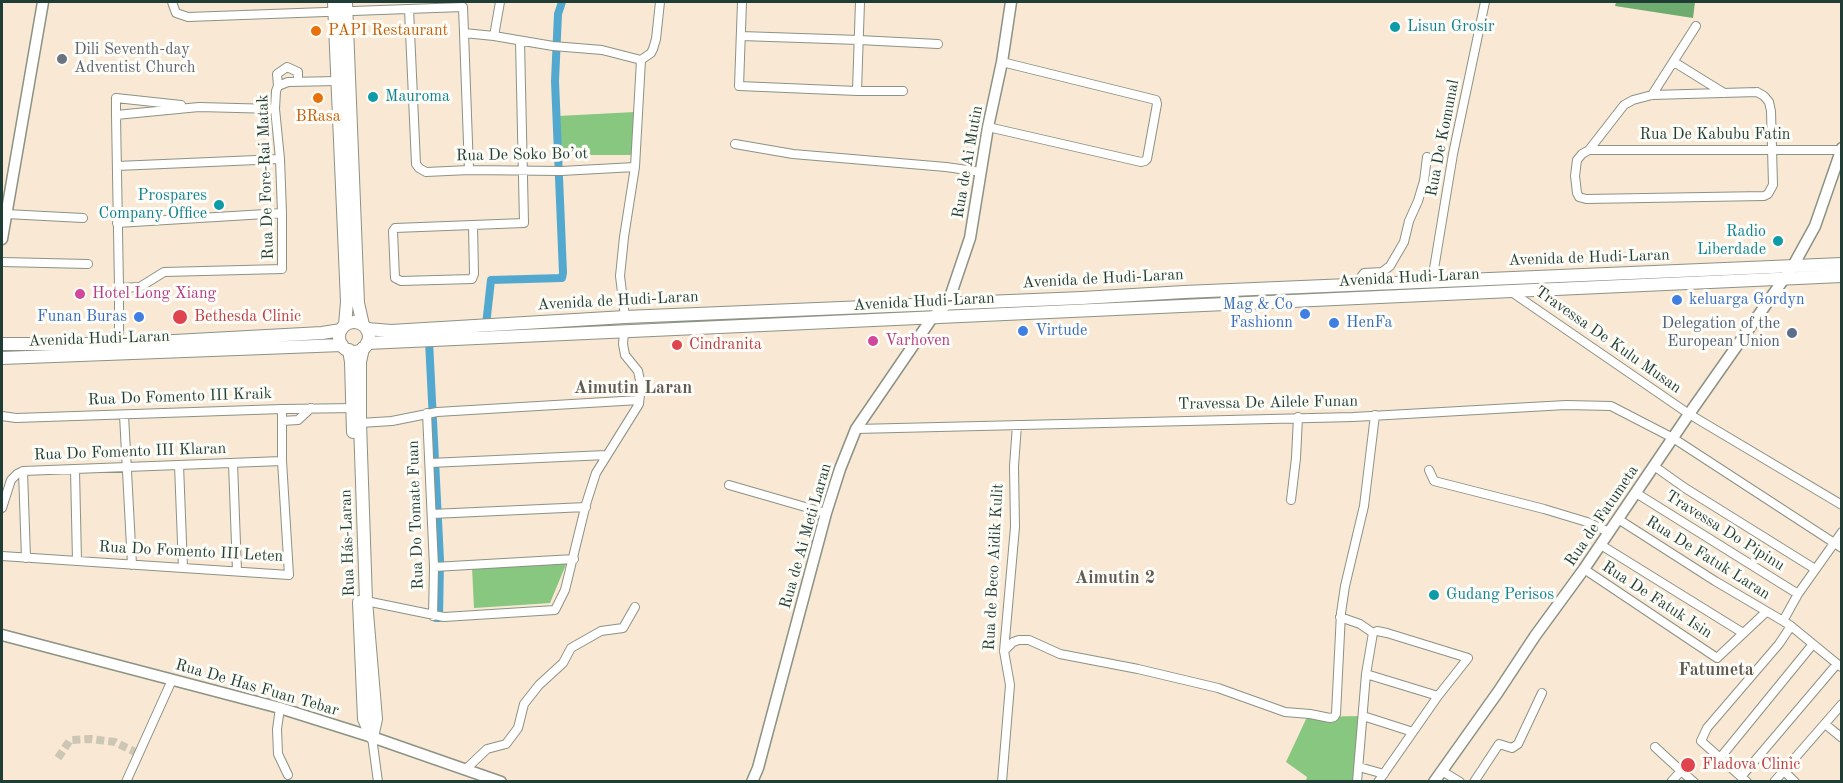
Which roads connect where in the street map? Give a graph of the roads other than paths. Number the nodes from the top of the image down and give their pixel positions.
1 (43, 2) edge
2 (172, 2) edge
3 (500, 2) edge
4 (660, 2) edge
5 (742, 2) edge
6 (860, 2) edge
7 (1010, 2) edge
8 (1485, 2) edge
9 (450, 4) edge
10 (340, 6) edge
11 (409, 9) junction
12 (1696, 26) dead end
13 (464, 33) junction
14 (494, 36) junction
15 (741, 36) junction
16 (859, 40) junction
17 (520, 41) junction
18 (938, 44) dead end
19 (641, 60) junction
20 (1002, 62) junction
21 (1674, 62) junction
22 (298, 81) junction
23 (278, 86) junction
24 (342, 88) junction
25 (858, 91) junction
26 (903, 91) dead end
27 (1724, 93) junction
28 (1652, 95) junction
29 (199, 107) junction
30 (275, 109) junction
31 (116, 115) junction
32 (988, 127) junction
33 (735, 144) dead end
34 (1841, 149) edge
35 (1589, 150) junction
36 (1772, 150) junction
37 (1427, 157) dead end
38 (280, 159) junction
39 (117, 166) junction
40 (635, 166) junction
41 (469, 170) junction
42 (522, 170) junction
43 (981, 172) junction
44 (282, 213) junction
45 (6, 214) junction
46 (83, 218) dead end
47 (117, 223) junction
48 (474, 225) junction
49 (2, 239) edge
50 (2, 262) edge
51 (88, 264) dead end
52 (1842, 264) edge
53 (1793, 266) junction
54 (1842, 276) edge
55 (1785, 278) junction
56 (1432, 281) junction
57 (1356, 284) junction
58 (119, 288) junction
59 (1510, 290) junction
60 (948, 303) junction
61 (625, 317) junction
62 (932, 318) junction
63 (365, 327) junction
64 (343, 328) junction
65 (624, 332) junction
66 (2, 344) edge
67 (119, 344) junction
68 (365, 346) junction
69 (346, 348) junction
70 (2, 358) edge
71 (639, 400) junction
72 (312, 408) junction
73 (356, 408) junction
74 (282, 409) junction
75 (432, 412) junction
76 (1689, 414) junction
77 (124, 415) junction
78 (1375, 415) junction
79 (2, 416) edge
80 (1298, 417) junction
81 (282, 421) junction
82 (360, 423) junction
83 (1017, 425) junction
84 (856, 429) junction
85 (1673, 438) junction
86 (606, 455) junction
87 (282, 461) junction
88 (233, 463) junction
89 (435, 463) junction
90 (180, 465) junction
91 (1654, 466) junction
92 (127, 468) junction
93 (75, 470) junction
94 (1429, 470) dead end
95 (23, 471) junction
96 (729, 485) dead end
97 (1636, 493) junction
98 (1291, 500) dead end
99 (1842, 505) edge
100 (586, 507) junction
101 (2, 508) edge
102 (826, 513) junction
103 (436, 514) junction
104 (1618, 519) junction
105 (1609, 532) junction
106 (1842, 532) edge
107 (1600, 545) junction
108 (1838, 545) edge
109 (2, 556) edge
110 (26, 558) junction
111 (574, 559) junction
112 (77, 561) junction
113 (132, 565) junction
114 (439, 566) junction
115 (183, 568) junction
116 (1815, 568) junction
117 (1584, 569) junction
118 (237, 571) junction
119 (1798, 594) junction
120 (362, 600) junction
121 (635, 607) dead end
122 (1766, 612) junction
123 (433, 616) junction
124 (1340, 617) junction
125 (1787, 624) junction
126 (1373, 633) junction
127 (1743, 633) junction
128 (2, 635) edge
129 (1814, 644) junction
130 (1004, 651) junction
131 (1839, 665) edge
132 (1366, 674) junction
133 (172, 680) junction
134 (1542, 693) dead end
135 (1438, 696) junction
136 (1842, 704) edge
137 (280, 708) junction
138 (1363, 716) junction
139 (1825, 724) junction
140 (1413, 732) junction
141 (372, 737) junction
142 (1842, 738) edge
143 (1655, 747) dead end
144 (1720, 758) junction
145 (1359, 767) junction
146 (466, 768) junction
147 (1442, 771) junction
148 (1681, 771) junction
149 (1784, 771) junction
150 (288, 775) dead end
151 (1381, 778) edge
152 (1744, 779) edge
153 (126, 782) edge
154 (378, 782) edge
155 (501, 782) edge
156 (752, 782) edge
157 (1002, 782) edge
158 (1357, 782) edge
159 (1434, 782) edge
160 (1460, 782) edge
161 (1474, 782) edge
162 (1671, 782) edge
163 (1694, 782) edge
164 (1774, 782) edge
165 (1795, 782) edge

1 - 45 street
2 - 10 street
3 - 14 street
4 - 19 street
5 - 15 street
6 - 16 street
7 - 20 street, Rua de Ai Mutin
8 - 56 street, Rua De Komunal
9 - 11 street
9 - 13 street
10 - 11 street
10 - 24 main road
11 - 41 street, Rua De Soko Bo’ot
12 - 21 street
13 - 14 street
13 - 41 street
14 - 17 street
15 - 16 street
15 - 25 street
16 - 18 street
16 - 25 street
17 - 19 street
17 - 42 street
19 - 40 street
20 - 32 street, Rua de Ai Mutin
20 - 32 street
21 - 27 street
21 - 28 street
22 - 23 street, Rua De Fore-Rai Matak
22 - 23 street
22 - 24 street, Rua De Fore-Rai Matak
23 - 30 street, Rua De Fore-Rai Matak
24 - 63 main road
24 - 64 main road
25 - 26 street
27 - 28 street
27 - 36 street
28 - 35 street
29 - 30 street
29 - 31 street
29 - 31 street
30 - 38 street, Rua De Fore-Rai Matak
31 - 39 street
32 - 43 street, Rua de Ai Mutin
33 - 43 street
34 - 36 street, Rua De Kabubu Fatin
34 - 53 street, Rua de Fatumeta
35 - 36 street, Rua De Kabubu Fatin
35 - 36 street
37 - 57 street
38 - 39 street
38 - 44 street, Rua De Fore-Rai Matak
39 - 47 street
40 - 42 street, Rua De Soko Bo’ot
40 - 61 street
41 - 42 street, Rua De Soko Bo’ot
42 - 48 street
43 - 60 street, Rua de Ai Mutin
44 - 47 street
44 - 58 street, Rua De Fore-Rai Matak
45 - 46 street
45 - 49 street
47 - 58 street
48 - 48 street
50 - 51 street
52 - 53 main road, Avenida de Hudi-Laran
53 - 55 street, Rua de Fatumeta
53 - 56 main road, Avenida de Hudi-Laran
54 - 55 main road, Avenida Hudi-Laran
55 - 59 main road, Avenida Hudi-Laran
55 - 76 street, Rua de Fatumeta
56 - 57 main road, Avenida de Hudi-Laran
57 - 60 main road, Avenida de Hudi-Laran
58 - 67 street
59 - 62 main road, Avenida Hudi-Laran
59 - 76 street, Travessa De Kulu Musan
60 - 61 main road, Avenida de Hudi-Laran
60 - 62 street, Rua de Ai Mutin
61 - 63 main road, Avenida de Hudi-Laran
62 - 65 main road, Avenida Hudi-Laran
62 - 84 street, Rua de Ai Meti Laran
63 - 64 main road
63 - 68 main road
64 - 67 main road
64 - 69 main road
65 - 68 main road, Avenida Hudi-Laran
65 - 71 street
66 - 67 main road
68 - 69 main road
68 - 73 main road, Rua Hás-Laran
69 - 70 main road, Avenida Hudi-Laran
69 - 73 main road, Rua Hás-Laran
71 - 75 street
71 - 86 street
72 - 73 street, Rua Do Fomento III Kraik
72 - 74 street, Rua Do Fomento III Kraik
72 - 81 street
73 - 82 main road, Rua Hás-Laran
73 - 120 main road, Rua Hás-Laran
74 - 77 street, Rua Do Fomento III Kraik
74 - 81 street, Rua Do Fomento III Leten
75 - 82 street
75 - 89 street, Rua Do Tomate Fuan
76 - 85 street, Rua de Fatumeta
76 - 99 street, Travessa De Kulu Musan
77 - 79 street, Rua Do Fomento III Kraik
77 - 92 street
78 - 80 street, Travessa De Ailele Funan
78 - 85 street, Travessa De Ailele Funan
78 - 124 street
80 - 83 street, Travessa De Ailele Funan
80 - 98 street
81 - 87 street, Rua Do Fomento III Leten
82 - 120 main road, Rua Hás-Laran
83 - 84 street, Travessa De Ailele Funan
83 - 130 street, Rua de Beco Aidik Kulit
84 - 102 street, Rua de Ai Meti Laran
85 - 91 street, Rua de Fatumeta
85 - 108 street, Travessa De Ailele Funan
86 - 89 street
86 - 100 street
87 - 88 street, Rua Do Fomento III Klaran
87 - 118 street, Rua Do Fomento III Leten
88 - 90 street, Rua Do Fomento III Klaran
88 - 118 street
89 - 103 street, Rua Do Tomate Fuan
90 - 92 street, Rua Do Fomento III Klaran
90 - 115 street
91 - 97 street, Rua de Fatumeta
91 - 116 street
92 - 93 street, Rua Do Fomento III Klaran
92 - 113 street
93 - 95 street, Rua Do Fomento III Klaran
93 - 112 street
94 - 105 street
95 - 101 street, Rua Do Fomento III Klaran
95 - 110 street
96 - 102 street
97 - 104 street, Rua de Fatumeta
97 - 119 street, Travessa Do Pipinu
100 - 103 street
100 - 111 street
102 - 156 street, Rua de Ai Meti Laran
103 - 114 street, Rua Do Tomate Fuan
104 - 105 street, Rua de Fatumeta
104 - 122 street, Rua De Fatuk Laran
105 - 107 street, Rua de Fatumeta
106 - 108 street
107 - 117 street, Rua de Fatumeta
107 - 127 street
108 - 116 street
109 - 110 street, Rua Do Fomento III Leten
110 - 112 street, Rua Do Fomento III Leten
111 - 114 street
111 - 123 street
112 - 113 street, Rua Do Fomento III Leten
113 - 115 street, Rua Do Fomento III Leten
114 - 123 street, Rua Do Tomate Fuan
115 - 118 street, Rua Do Fomento III Leten
116 - 119 street
117 - 127 street, Rua De Fatuk Isin
117 - 147 street, Rua de Fatumeta
119 - 125 street
120 - 123 street
120 - 141 main road, Rua Hás-Laran
121 - 146 street
122 - 125 street, Rua De Fatuk Laran
122 - 127 street, Rua De Fatuk Isin
124 - 126 street
124 - 130 street
125 - 129 street, Rua De Fatuk Laran
125 - 144 street
126 - 132 street
126 - 135 street
128 - 133 street, Rua De Has Fuan Tebar
129 - 131 street, Rua De Fatuk Laran
129 - 144 street
130 - 157 street, Rua de Beco Aidik Kulit
131 - 152 street
132 - 135 street
132 - 138 street
133 - 137 street, Rua De Has Fuan Tebar
133 - 153 street
134 - 161 street
135 - 140 street
136 - 139 street
137 - 141 street, Rua De Has Fuan Tebar
137 - 150 street
138 - 140 street
138 - 145 street
139 - 142 street
139 - 149 street
140 - 151 street
141 - 146 street, Rua De Has Fuan Tebar
141 - 154 street, Rua Hás-Laran
143 - 148 street
144 - 152 street
145 - 151 street
145 - 158 street
146 - 155 street, Rua De Has Fuan Tebar
147 - 159 street, Rua de Fatumeta
147 - 160 street
148 - 162 street
148 - 163 street
149 - 164 street
149 - 165 street

